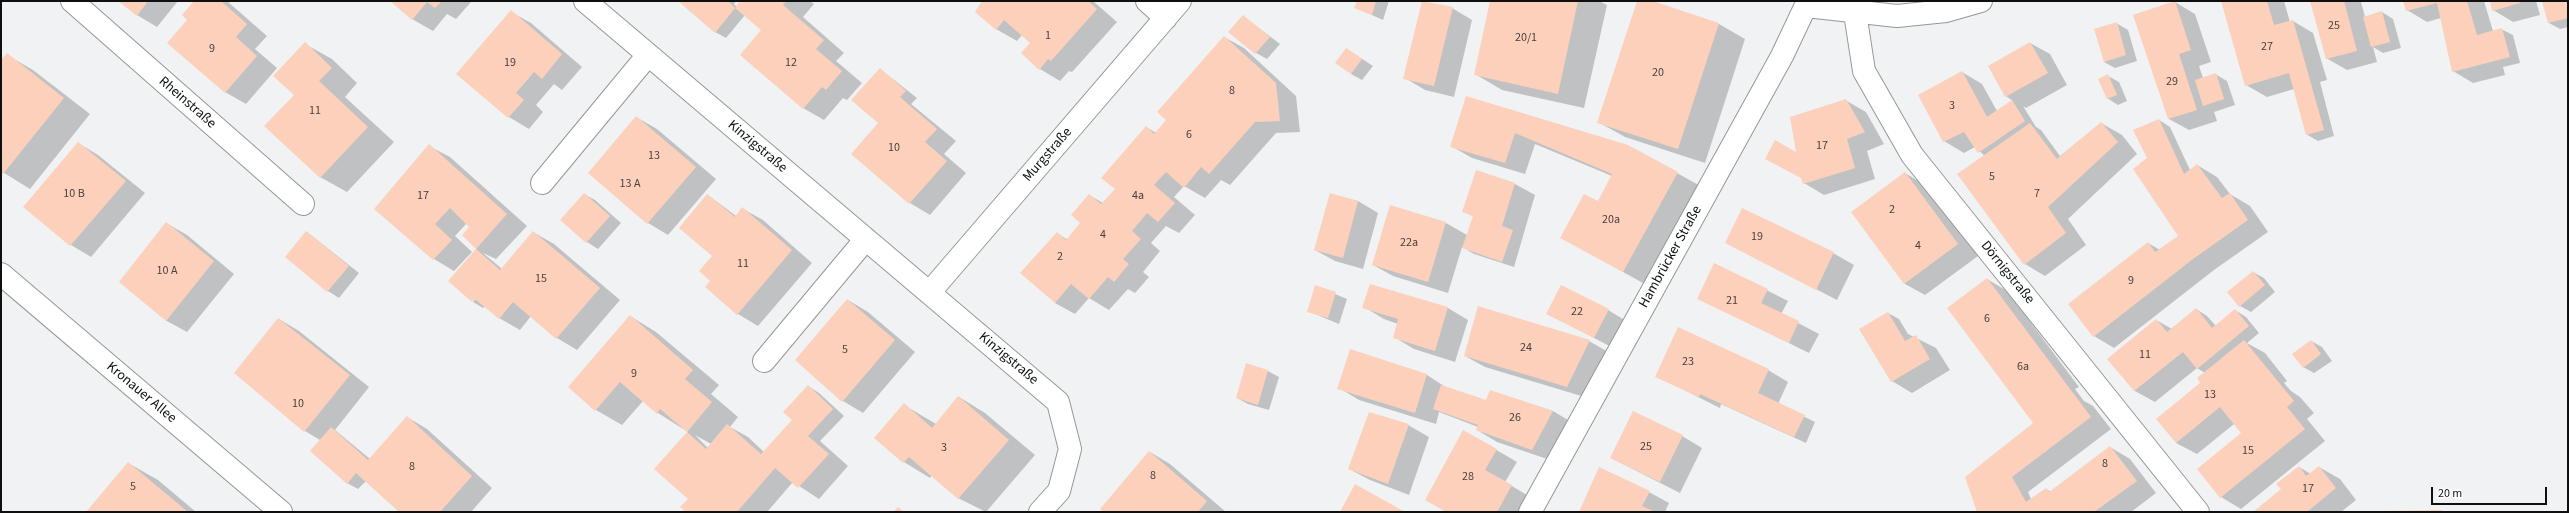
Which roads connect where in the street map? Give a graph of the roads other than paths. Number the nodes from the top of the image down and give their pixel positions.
1 (72, 1) edge
2 (585, 1) edge
3 (1147, 1) edge
4 (1180, 1) edge
5 (1981, 1) edge
6 (1807, 3) edge
7 (1855, 13) junction
8 (1166, 18) junction
9 (648, 55) junction
10 (542, 183) dead end
11 (303, 204) dead end
12 (865, 240) junction
13 (1, 274) edge
14 (929, 293) junction
15 (764, 360) dead end
16 (281, 512) edge
17 (1040, 512) edge
18 (1530, 512) edge
19 (2198, 512) edge

1 - 11 street, Rheinstraße
2 - 9 street, Kinzigstraße
3 - 8 street
4 - 8 street, Murgstraße
5 - 7 street
6 - 7 street
6 - 18 street, Hambrücker Straße
7 - 19 street, Dörnigstraße
8 - 14 street, Murgstraße
9 - 10 street
9 - 12 street, Kinzigstraße
12 - 14 street, Kinzigstraße
12 - 15 street
13 - 16 street, Kronauer Allee
14 - 17 street, Kinzigstraße

